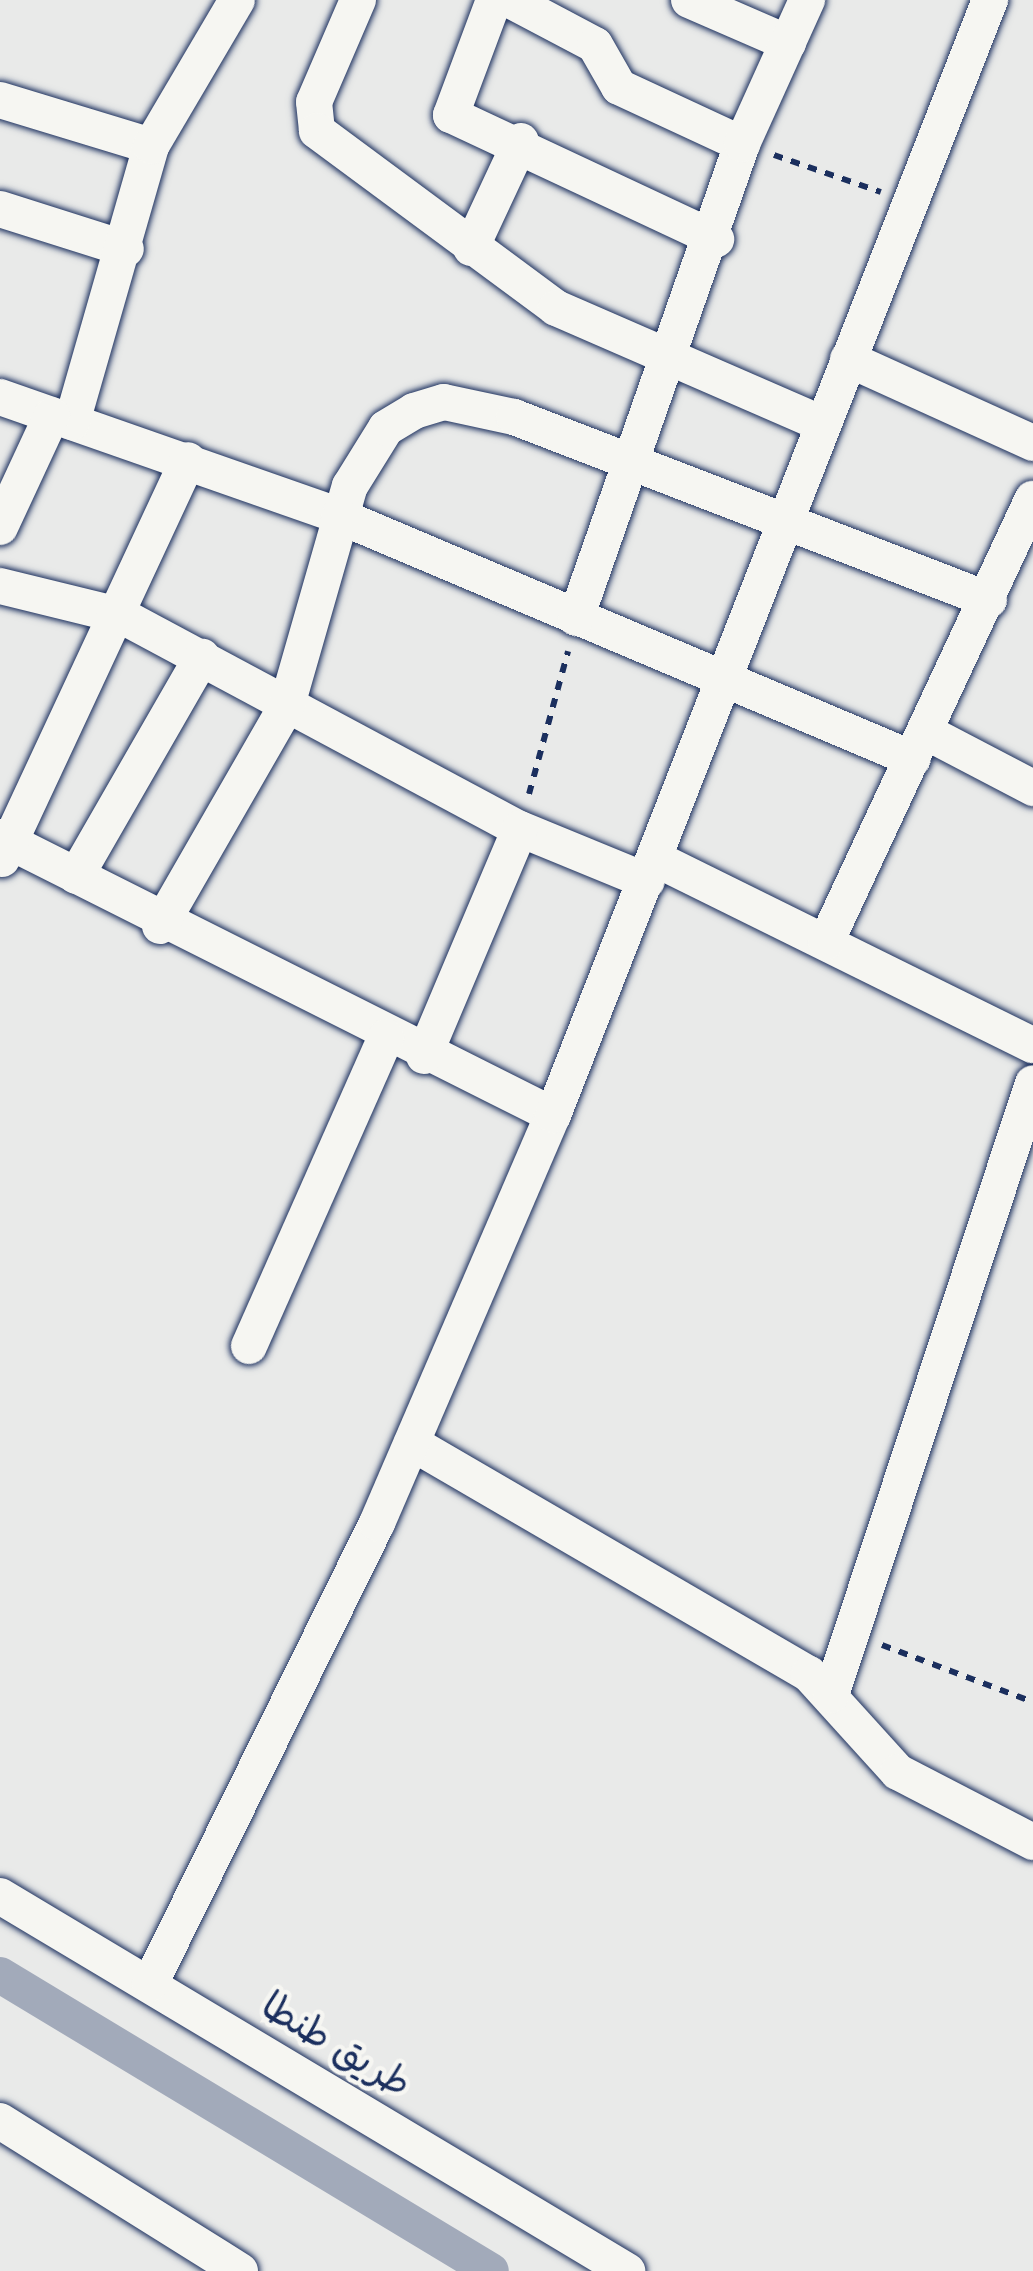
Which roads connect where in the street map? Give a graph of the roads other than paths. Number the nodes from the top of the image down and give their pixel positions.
1 (237, 0) edge
2 (358, 0) edge
3 (494, 0) edge
4 (510, 0) edge
5 (689, 0) edge
6 (808, 0) edge
7 (990, 0) edge
8 (788, 43) junction
9 (0, 100) edge
10 (521, 141) junction
11 (742, 144) junction
12 (151, 146) junction
13 (0, 209) edge
14 (716, 239) junction
15 (471, 248) junction
16 (126, 249) junction
17 (669, 357) junction
18 (848, 358) junction
19 (0, 397) edge
20 (62, 418) junction
21 (823, 424) junction
22 (1033, 442) edge
23 (188, 460) junction
24 (633, 460) junction
25 (1033, 499) edge
26 (4, 506) edge
27 (339, 516) junction
28 (788, 524) junction
29 (4, 595) edge
30 (989, 600) junction
31 (122, 616) junction
32 (577, 618) junction
33 (202, 657) junction
34 (730, 679) junction
35 (287, 705) junction
36 (920, 746) junction
37 (1033, 788) edge
38 (520, 829) junction
39 (4, 848) edge
40 (651, 870) junction
41 (76, 876) junction
42 (160, 926) junction
43 (826, 942) junction
44 (386, 1037) junction
45 (1033, 1045) edge
46 (424, 1056) junction
47 (1033, 1083) edge
48 (553, 1114) junction
49 (249, 1346) dead end
50 (412, 1443) junction
51 (831, 1695) junction
52 (1033, 1842) edge
53 (0, 1896) edge
54 (150, 1984) junction
55 (0, 2121) edge
56 (240, 2271) edge
57 (627, 2271) edge

1 - 12 street
2 - 15 street
3 - 10 street
4 - 11 street
5 - 8 street
6 - 8 street
7 - 18 street
8 - 11 street
9 - 12 street
10 - 14 street
10 - 15 street
11 - 14 street
12 - 16 street
13 - 16 street
14 - 17 street
15 - 17 street
16 - 20 street
17 - 21 street
17 - 24 street
18 - 21 street
18 - 22 street
19 - 20 street
20 - 23 street
20 - 26 street
21 - 28 street
23 - 27 street
23 - 31 street
24 - 27 street
24 - 28 street
24 - 32 street
25 - 30 street
27 - 32 street
27 - 35 street
28 - 30 street
28 - 34 street
29 - 31 street
30 - 36 street
31 - 33 street
31 - 39 street
32 - 34 street
33 - 35 street
33 - 41 street
34 - 36 street
34 - 40 street
35 - 38 street
35 - 42 street
36 - 37 street
36 - 43 street
38 - 40 street
38 - 46 street
39 - 41 street
40 - 43 street
40 - 48 street
41 - 42 street
42 - 44 street
43 - 45 street
44 - 46 street
44 - 49 street
46 - 48 street
47 - 51 street
48 - 50 street
50 - 51 street
50 - 54 street
51 - 52 street
53 - 54 street, طريق طنطا
54 - 57 street, طريق طنطا
55 - 56 street

